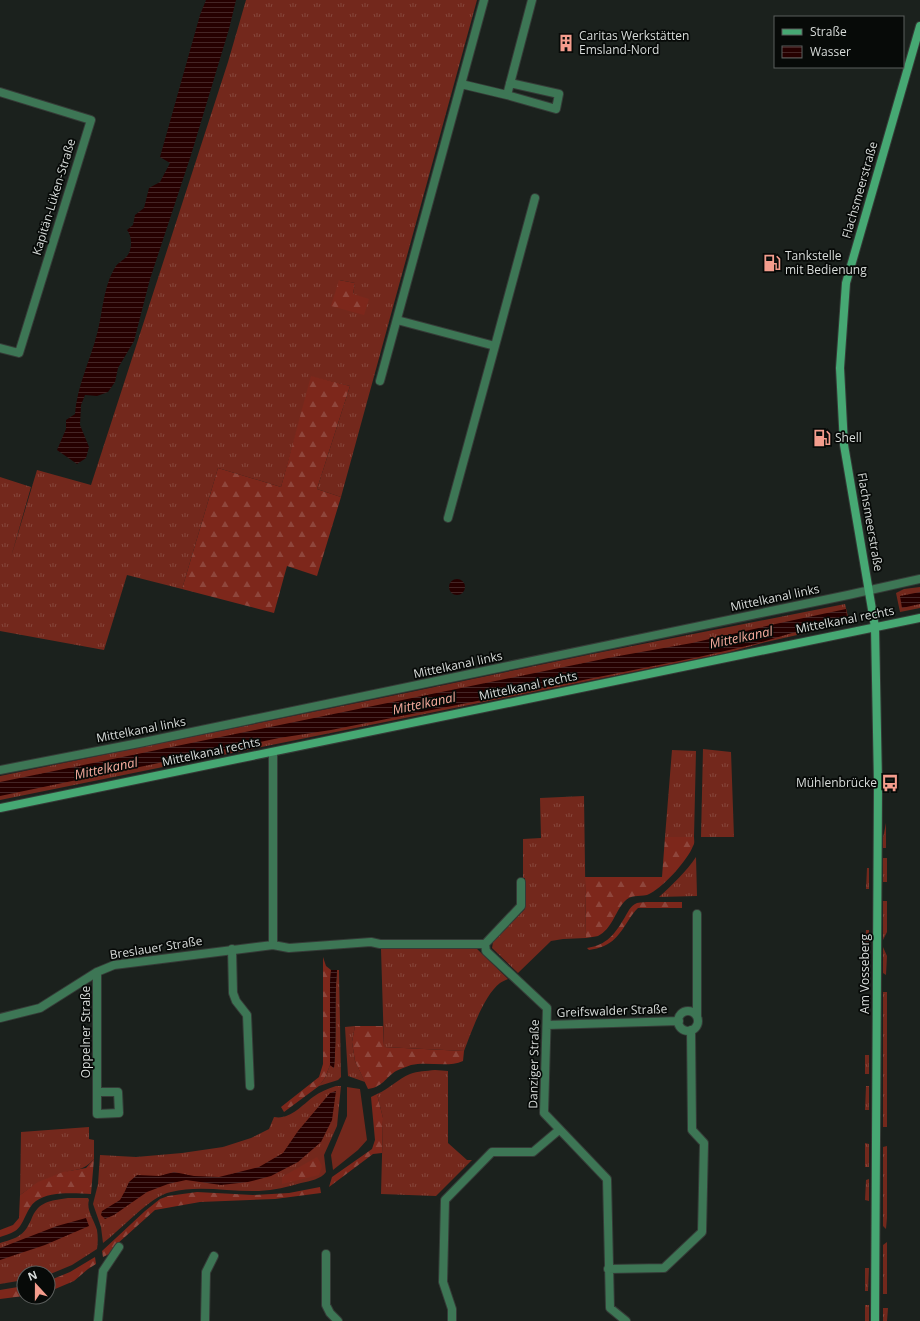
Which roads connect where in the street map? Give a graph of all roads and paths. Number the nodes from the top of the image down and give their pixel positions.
1 (484, 0) edge
2 (532, 0) edge
3 (920, 26) edge
4 (510, 83) junction
5 (461, 84) junction
6 (0, 92) edge
7 (507, 95) junction
8 (535, 198) dead end
9 (397, 320) junction
10 (495, 346) junction
11 (0, 348) edge
12 (380, 381) dead end
13 (448, 518) dead end
14 (920, 579) edge
15 (870, 591) junction
16 (920, 618) edge
17 (875, 627) junction
18 (273, 752) junction
19 (0, 770) edge
20 (0, 808) edge
21 (521, 882) dead end
22 (697, 914) dead end
23 (485, 944) junction
24 (273, 945) junction
25 (232, 949) junction
26 (98, 972) junction
27 (696, 1016) junction
28 (0, 1018) edge
29 (679, 1021) junction
30 (547, 1025) junction
31 (691, 1030) junction
32 (250, 1086) dead end
33 (98, 1092) dead end
34 (559, 1130) junction
35 (119, 1247) dead end
36 (326, 1254) dead end
37 (214, 1256) dead end
38 (608, 1269) junction
39 (98, 1321) edge
40 (205, 1321) edge
41 (338, 1321) edge
42 (452, 1321) edge
43 (626, 1321) edge
44 (875, 1321) edge

1 - 5 street
2 - 4 street
3 - 15 street, Flachsmeerstraße
4 - 7 street
4 - 7 street
5 - 7 street
5 - 9 street
6 - 11 street, Kapitän-Lüken-Straße
8 - 10 street
9 - 10 street
9 - 12 street
10 - 13 street
14 - 15 street, Mittelkanal links
15 - 17 street, Flachsmeerstraße
15 - 19 street, Mittelkanal links
16 - 17 street, Mittelkanal rechts
17 - 18 street, Mittelkanal rechts
17 - 44 street, Am Vosseberg
18 - 20 street, Mittelkanal rechts
18 - 24 street
21 - 23 street
22 - 27 street
23 - 24 street
23 - 30 street, Danziger Straße
24 - 25 street, Breslauer Straße
25 - 26 street, Breslauer Straße
25 - 32 street
26 - 28 street, Breslauer Straße
26 - 33 street, Oppelner Straße
27 - 29 street, Greifswalder Straße
27 - 31 street
29 - 30 street, Greifswalder Straße
29 - 31 street, Greifswalder Straße
30 - 34 street, Danziger Straße
31 - 38 street
34 - 38 street, Danziger Straße
34 - 42 street
35 - 39 street
36 - 41 street
37 - 40 street
38 - 43 street, Danziger Straße

